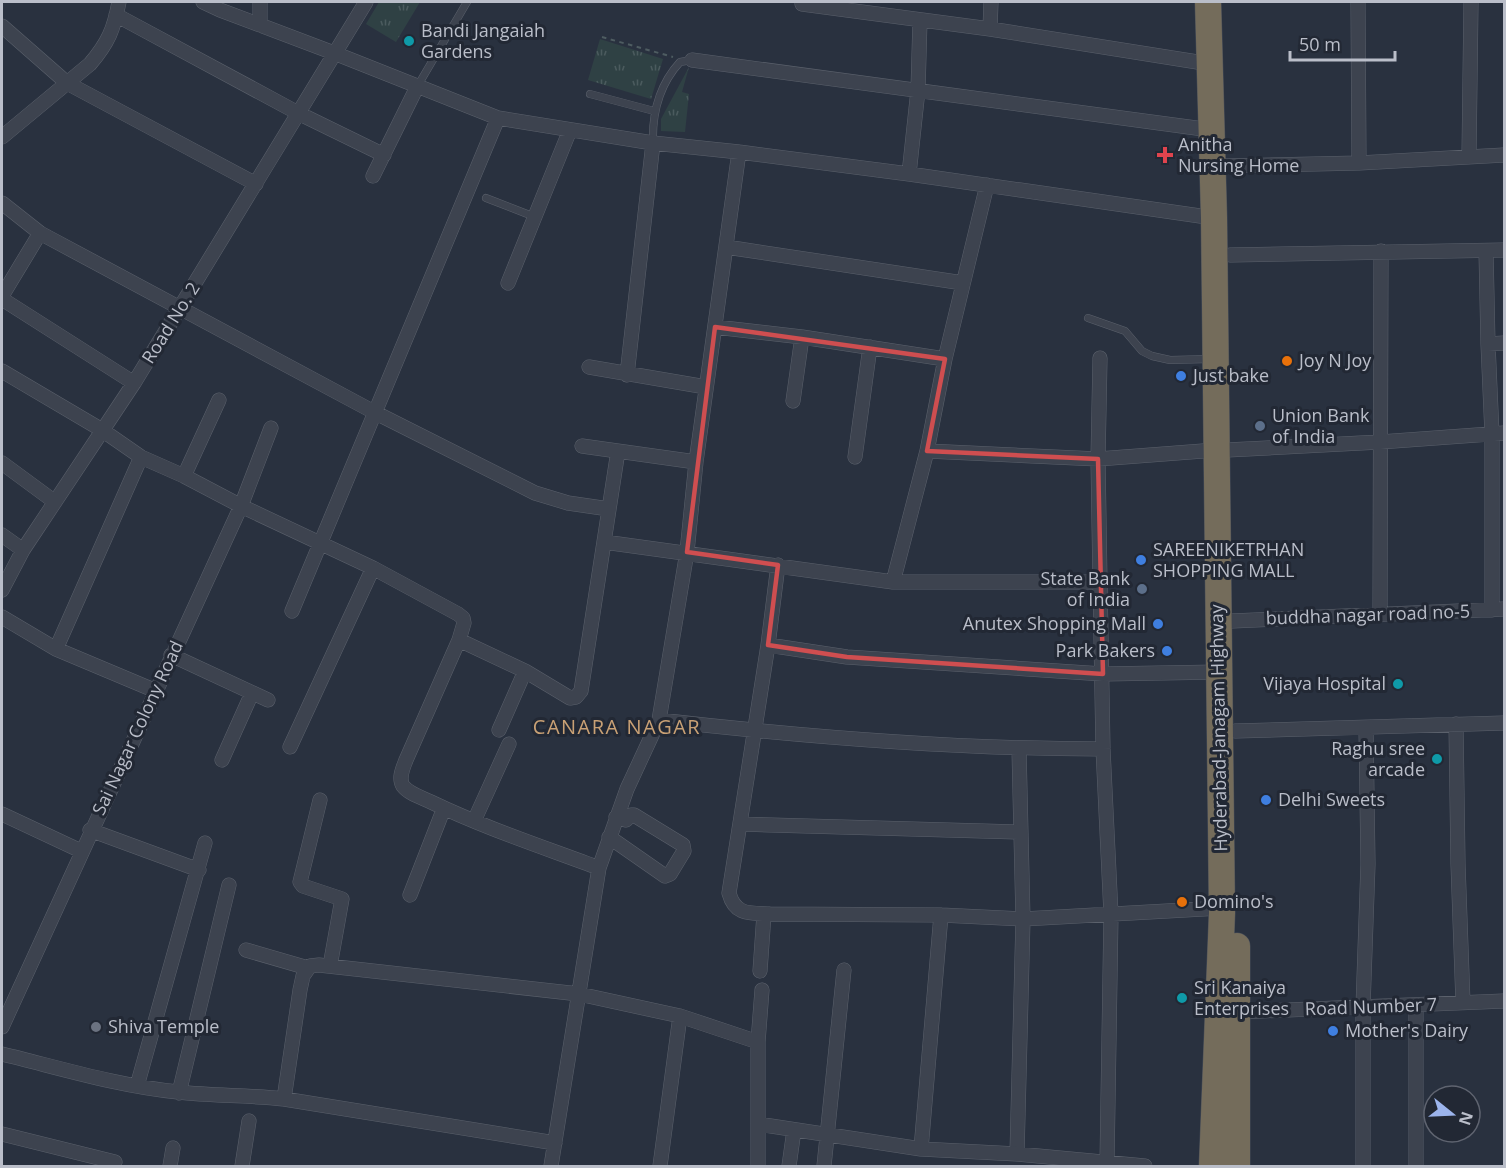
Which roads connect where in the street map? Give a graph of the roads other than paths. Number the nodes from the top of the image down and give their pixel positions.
1 (203, 2) edge
2 (260, 2) edge
3 (366, 2) edge
4 (467, 2) edge
5 (991, 2) edge
6 (1208, 2) edge
7 (1222, 2) edge
8 (1358, 2) edge
9 (1471, 2) edge
10 (802, 4) dead end
11 (118, 8) edge
12 (920, 20) junction
13 (260, 25) junction
14 (2, 26) edge
15 (990, 29) junction
16 (334, 53) junction
17 (686, 61) joint
18 (1210, 64) junction
19 (67, 83) junction
20 (417, 87) junction
21 (918, 90) junction
22 (590, 94) dead end
23 (654, 111) junction
24 (298, 113) junction
25 (498, 118) junction
26 (570, 130) junction
27 (1211, 130) junction
28 (2, 137) edge
29 (653, 143) junction
30 (739, 152) junction
31 (384, 155) junction
32 (1504, 155) edge
33 (1469, 156) junction
34 (1359, 163) junction
35 (1225, 166) junction
36 (909, 174) junction
37 (373, 176) dead end
38 (256, 184) junction
39 (987, 185) junction
40 (486, 198) dead end
41 (2, 203) edge
42 (535, 217) junction
43 (1214, 218) junction
44 (40, 233) junction
45 (726, 247) junction
46 (1486, 250) junction
47 (1504, 250) edge
48 (1381, 251) junction
49 (1230, 255) junction
50 (508, 283) dead end
51 (963, 283) junction
52 (2, 298) edge
53 (180, 308) junction
54 (1088, 318) dead end
55 (715, 327) junction
56 (802, 337) junction
57 (1504, 343) edge
58 (1488, 344) junction
59 (870, 347) junction
60 (1100, 358) dead end
61 (945, 359) junction
62 (1215, 359) junction
63 (589, 367) dead end
64 (2, 370) edge
65 (627, 375) junction
66 (134, 383) junction
67 (706, 387) junction
68 (219, 400) dead end
69 (793, 401) dead end
70 (374, 412) junction
71 (271, 428) dead end
72 (102, 430) junction
73 (1498, 433) edge
74 (1380, 442) junction
75 (582, 446) dead end
76 (1221, 450) junction
77 (618, 451) junction
78 (927, 451) junction
79 (141, 457) junction
80 (855, 457) dead end
81 (1098, 459) junction
82 (696, 462) junction
83 (2, 463) edge
84 (184, 476) junction
85 (55, 502) junction
86 (241, 506) junction
87 (609, 509) junction
88 (1498, 523) edge
89 (2, 535) edge
90 (604, 542) junction
91 (321, 544) junction
92 (23, 550) junction
93 (687, 552) junction
94 (778, 566) junction
95 (373, 568) junction
96 (893, 582) junction
97 (1100, 582) junction
98 (2, 590) edge
99 (1498, 610) edge
100 (292, 611) dead end
101 (1380, 615) junction
102 (2, 617) edge
103 (1232, 621) junction
104 (459, 640) junction
105 (768, 645) junction
106 (56, 649) junction
107 (171, 655) junction
108 (525, 671) junction
109 (1219, 672) junction
110 (1103, 674) junction
111 (156, 691) junction
112 (252, 693) junction
113 (268, 700) dead end
114 (659, 720) junction
115 (1504, 723) edge
116 (1456, 724) junction
117 (1366, 728) junction
118 (499, 730) dead end
119 (753, 730) junction
120 (1235, 732) junction
121 (509, 744) dead end
122 (290, 747) dead end
123 (1019, 749) junction
124 (1103, 749) junction
125 (222, 760) dead end
126 (320, 800) dead end
127 (444, 808) junction
128 (2, 814) edge
129 (616, 817) junction
130 (474, 821) junction
131 (740, 824) junction
132 (90, 830) junction
133 (1020, 832) junction
134 (609, 837) junction
135 (205, 843) dead end
136 (81, 851) junction
137 (599, 868) junction
138 (199, 870) junction
139 (229, 885) dead end
140 (410, 895) dead end
141 (1221, 908) junction
142 (764, 914) junction
143 (1110, 914) junction
144 (941, 915) junction
145 (1023, 918) junction
146 (246, 950) dead end
147 (330, 966) junction
148 (308, 968) junction
149 (844, 970) dead end
150 (760, 971) dead end
151 (762, 990) dead end
152 (579, 994) junction
153 (1504, 1002) edge
154 (1463, 1003) junction
155 (1416, 1005) junction
156 (1363, 1007) junction
157 (1237, 1012) junction
158 (680, 1016) junction
159 (2, 1027) edge
160 (758, 1042) junction
161 (2, 1054) edge
162 (137, 1086) junction
163 (179, 1093) junction
164 (284, 1099) junction
165 (249, 1121) dead end
166 (758, 1124) junction
167 (794, 1130) junction
168 (2, 1134) edge
169 (826, 1135) junction
170 (555, 1143) junction
171 (174, 1148) dead end
172 (921, 1149) junction
173 (1017, 1154) junction
174 (115, 1162) dead end
175 (1107, 1163) junction
176 (170, 1167) edge
177 (242, 1167) edge
178 (551, 1167) edge
179 (660, 1167) edge
180 (758, 1167) edge
181 (789, 1167) edge
182 (824, 1167) edge
183 (1145, 1167) edge
184 (1212, 1167) edge
185 (1237, 1167) edge
186 (1363, 1167) edge
187 (1416, 1167) edge

1 - 13 street
2 - 13 street
3 - 16 street, Road No. 2
4 - 20 lane
5 - 15 street
6 - 18 highway, Hyderabad-Janagam Highway
7 - 35 highway, Hyderabad-Janagam Highway
8 - 34 street
9 - 33 street
10 - 12 street
11 - 19 street
11 - 24 street
12 - 15 street
12 - 21 street
13 - 16 street
14 - 19 street
15 - 18 street
16 - 20 street
16 - 24 street, Road No. 2
17 - 21 street
17 - 23 lane
18 - 27 highway, Hyderabad-Janagam Highway
19 - 28 street
19 - 38 street
20 - 25 street
20 - 31 street
21 - 27 street
21 - 36 street
22 - 23 lane
23 - 29 lane
24 - 31 street
24 - 38 street, Road No. 2
25 - 26 street
25 - 70 street
26 - 29 street
26 - 42 street
27 - 43 highway, Hyderabad-Janagam Highway
29 - 30 street
29 - 65 street
30 - 36 street
30 - 45 street
31 - 37 street
32 - 33 street
33 - 34 street
34 - 35 street
35 - 49 highway, Hyderabad-Janagam Highway
36 - 39 street
38 - 53 street, Road No. 2
39 - 43 street
39 - 51 street
40 - 42 lane
41 - 44 street
42 - 50 street
43 - 62 highway, Hyderabad-Janagam Highway
44 - 52 street
44 - 53 street
45 - 51 street
45 - 55 street
46 - 47 street
46 - 48 street
46 - 58 street
48 - 49 street
48 - 74 street
49 - 76 highway, Hyderabad-Janagam Highway
51 - 61 street
52 - 66 street
53 - 66 street, Road No. 2
53 - 70 street
54 - 62 lane
55 - 56 street
55 - 67 street
56 - 59 street
56 - 69 street
57 - 58 street
58 - 73 street
59 - 61 street
59 - 80 street
60 - 81 street
61 - 78 street
62 - 76 highway, Hyderabad-Janagam Highway
63 - 65 street
64 - 72 street
65 - 67 street
66 - 72 street, Road No. 2
67 - 82 street
68 - 84 street
70 - 87 street
70 - 91 street
71 - 86 street, Sai Nagar Colony Road
72 - 79 street
72 - 85 street, Road No. 2
73 - 74 street
73 - 88 street
74 - 76 street
74 - 101 street
75 - 77 street
76 - 81 street
76 - 103 highway, Hyderabad-Janagam Highway
76 - 109 highway, Hyderabad-Janagam Highway
77 - 82 street
77 - 87 street
78 - 81 street
78 - 96 street
79 - 84 street
79 - 106 street
81 - 97 street
82 - 93 street
83 - 85 street
84 - 86 street
85 - 92 street, Road No. 2
86 - 91 street
86 - 107 street, Sai Nagar Colony Road
87 - 90 street
88 - 99 street
89 - 92 street
90 - 93 street
90 - 108 street
91 - 95 street
91 - 100 street
92 - 98 street, Road No. 2
93 - 94 street
93 - 114 street
94 - 96 street
94 - 105 street
95 - 104 street
95 - 122 street
96 - 97 street
97 - 110 street
99 - 101 street, buddha nagar road no-5
101 - 103 street, buddha nagar road no-5
102 - 106 street
103 - 120 highway, Hyderabad-Janagam Highway
104 - 108 street
104 - 127 street
105 - 110 street
105 - 119 street
106 - 111 street
107 - 111 street, Sai Nagar Colony Road
107 - 112 street
108 - 118 street
109 - 110 street
109 - 141 highway, Hyderabad-Janagam Highway
110 - 124 street
111 - 132 street, Sai Nagar Colony Road
112 - 113 street
112 - 125 street
114 - 119 street
114 - 129 street
115 - 116 street
116 - 117 street
116 - 154 street
117 - 120 street
117 - 156 street
119 - 123 street
119 - 131 street
120 - 157 highway, Hyderabad-Janagam Highway
121 - 130 street
123 - 124 street
123 - 133 street
124 - 143 street
126 - 147 street
127 - 130 street
127 - 140 street
128 - 136 street
129 - 134 street
129 - 134 street
130 - 137 street
131 - 133 street
131 - 142 street
132 - 136 street, Sai Nagar Colony Road
132 - 138 street
133 - 145 street
134 - 137 street
135 - 138 street
136 - 159 street, Sai Nagar Colony Road
137 - 152 street
138 - 162 street
139 - 163 street
141 - 143 street
141 - 184 highway, Hyderabad-Janagam Highway
142 - 144 street
142 - 150 street
143 - 145 street
143 - 175 street
144 - 145 street
144 - 172 street
145 - 173 street
146 - 148 street
147 - 148 street
147 - 152 street
148 - 164 street
149 - 169 street
151 - 160 street
152 - 158 street
152 - 170 street
153 - 154 street, Road Number 7
154 - 155 street, Road Number 7
155 - 156 street, Road Number 7
155 - 187 street
156 - 157 street, Road Number 7
156 - 186 street
157 - 185 highway, Hyderabad-Janagam Highway
158 - 160 street
158 - 179 street
160 - 166 street
161 - 162 street
162 - 163 street
163 - 164 street
164 - 170 street
165 - 177 street
166 - 167 street
166 - 180 street
167 - 169 street
167 - 181 street
168 - 174 street
169 - 172 street
169 - 182 street
170 - 178 street
171 - 176 street
172 - 173 street
173 - 175 street
175 - 183 street

